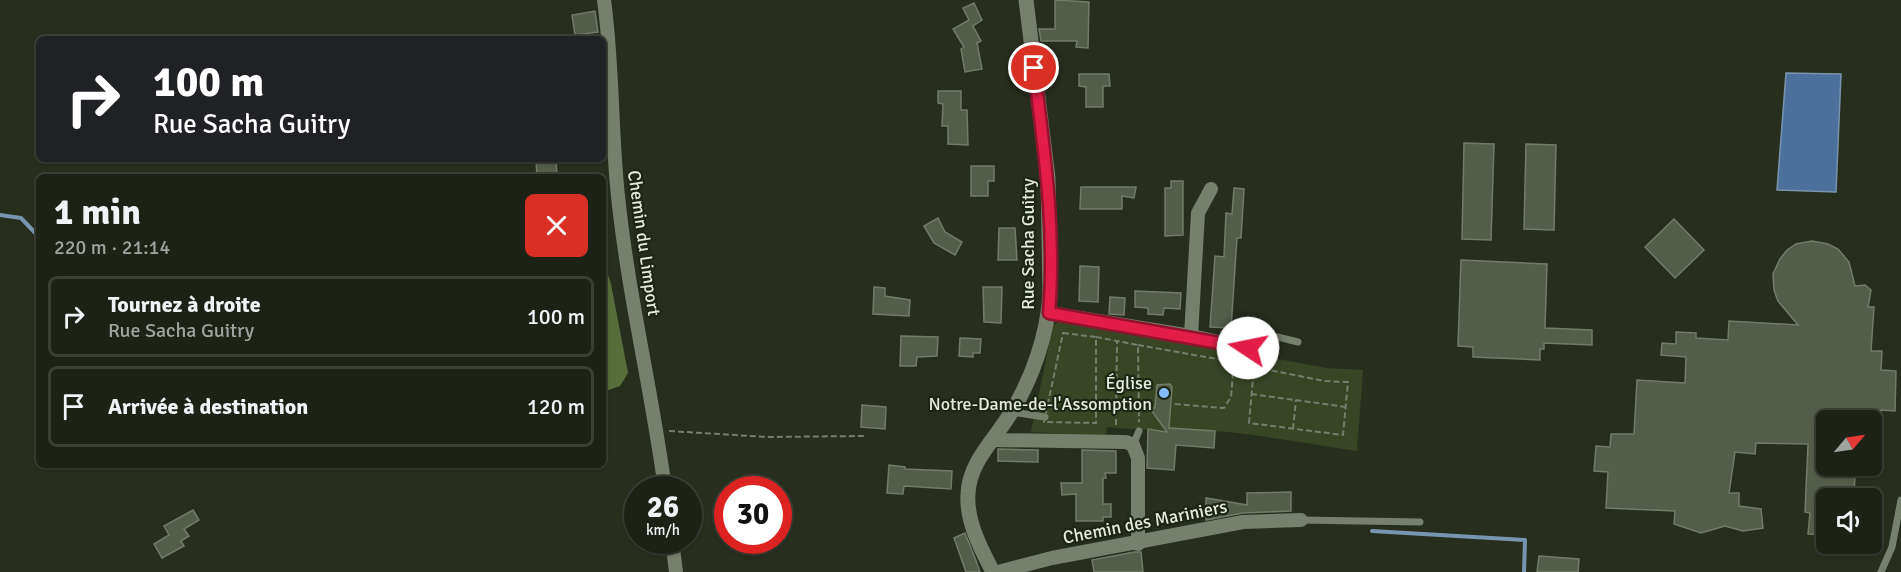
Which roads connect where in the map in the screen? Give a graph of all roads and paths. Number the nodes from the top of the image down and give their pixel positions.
1 (604, 0) edge
2 (1026, 0) edge
3 (1211, 189) dead end
4 (1049, 313) junction
5 (1191, 336) junction
6 (1096, 337) junction
7 (1117, 341) junction
8 (1298, 342) dead end
9 (1138, 345) junction
10 (1248, 348) joint
11 (1251, 394) junction
12 (1296, 400) junction
13 (1174, 404) dead end
14 (1346, 407) junction
15 (1012, 412) junction
16 (1045, 417) junction
17 (1116, 425) dead end
18 (1293, 429) junction
19 (1139, 430) joint
20 (657, 431) junction
21 (864, 436) dead end
22 (992, 440) junction
23 (1133, 445) junction
24 (663, 476) edge
25 (1901, 500) edge
26 (1301, 520) joint
27 (1420, 522) dead end
28 (1138, 544) junction
29 (674, 554) edge
30 (676, 572) edge
31 (993, 572) edge
32 (998, 572) edge
33 (1881, 572) edge

1 - 20 street, Chemin du Limport
2 - 4 street, Rue Sacha Guitry
3 - 5 street
4 - 5 street
4 - 15 street, Rue Sacha Guitry
5 - 10 street
6 - 7 path
6 - 16 path
6 - 16 path
7 - 9 path
7 - 17 path
8 - 10 lane
9 - 13 path
9 - 19 path
11 - 12 path
11 - 14 path
11 - 18 path
12 - 14 path
12 - 18 path
14 - 18 path
15 - 16 lane
15 - 22 street, Rue Sacha Guitry
19 - 23 lane
20 - 21 path
20 - 24 street, Chemin du Limport
22 - 23 street
22 - 31 street, Rue Sacha Guitry
23 - 28 street
25 - 33 lane
26 - 27 lane
26 - 28 street, Chemin des Mariniers
28 - 32 street, Chemin des Mariniers
29 - 30 street

